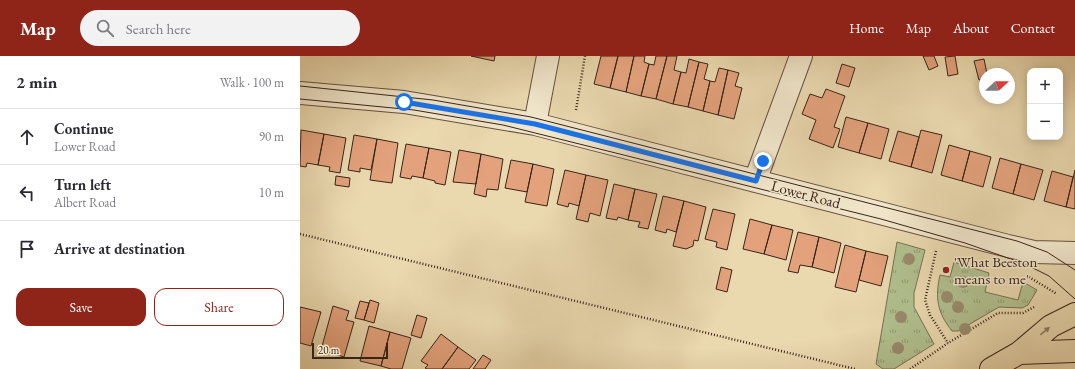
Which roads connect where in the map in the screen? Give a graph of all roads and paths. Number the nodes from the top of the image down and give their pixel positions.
1 (548, 56) edge
2 (585, 56) edge
3 (801, 56) edge
4 (300, 93) edge
5 (535, 124) junction
6 (572, 134) junction
7 (756, 181) junction
8 (300, 234) edge
9 (937, 247) dead end
10 (1075, 253) edge
11 (1057, 294) dead end
12 (1050, 298) dead end
13 (1036, 306) dead end
14 (1075, 314) edge
15 (948, 343) junction
16 (1075, 351) edge
17 (1019, 353) junction
18 (855, 369) edge
19 (910, 369) edge
20 (991, 369) edge

1 - 5 street
2 - 6 path
3 - 7 street
4 - 5 street, Lower Road
5 - 6 street, Lower Road
6 - 7 street, Lower Road
7 - 10 street, Lower Road
8 - 18 path
9 - 15 path
11 - 12 path
13 - 15 path
17 -> 14 main road
15 - 19 path
16 - 17 main road
17 - 20 main road

